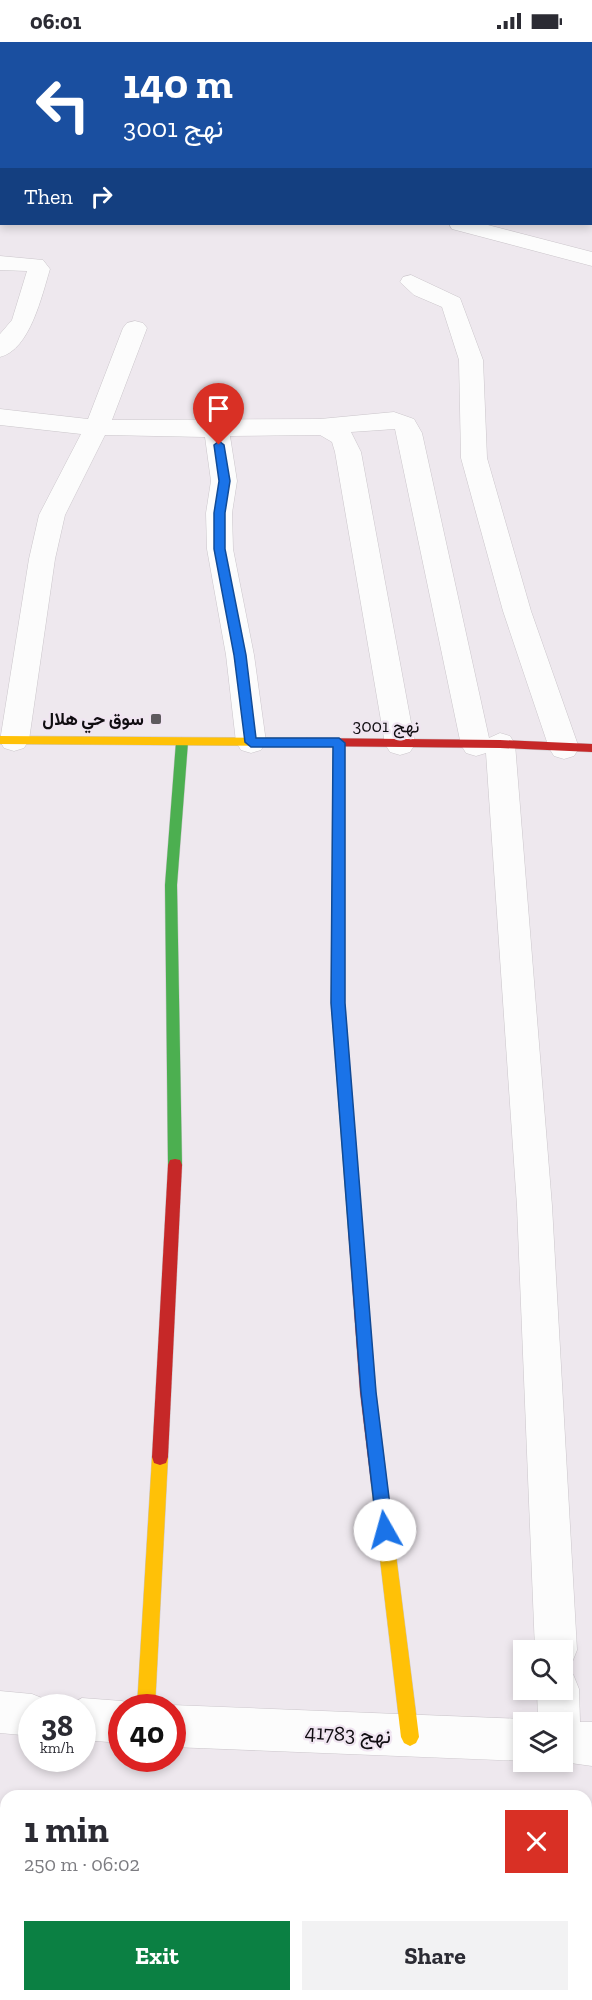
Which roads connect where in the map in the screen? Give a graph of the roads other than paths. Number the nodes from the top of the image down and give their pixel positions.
1 (468, 225) edge
2 (539, 234) edge
3 (592, 259) edge
4 (0, 263) edge
5 (411, 282) dead end
6 (135, 328) dead end
7 (0, 350) edge
8 (0, 417) edge
9 (97, 427) junction
10 (320, 427) junction
11 (216, 429) junction
12 (7, 740) edge
13 (182, 742) junction
14 (251, 742) junction
15 (339, 743) junction
16 (400, 744) junction
17 (488, 745) junction
18 (564, 748) junction
19 (592, 748) edge
20 (556, 1640) edge
21 (147, 1694) edge
22 (0, 1712) edge
23 (18, 1714) edge
24 (186, 1726) edge
25 (410, 1737) junction
26 (513, 1740) edge
27 (573, 1743) edge
28 (592, 1744) edge

1 - 2 street
2 - 3 street
4 - 7 street
5 - 18 street
6 - 9 street
8 - 9 street
9 - 11 street
9 - 12 street
10 - 11 street
10 - 16 street
10 - 17 street
11 - 14 street
12 - 13 street, نهج 3001
13 - 14 street, نهج 3001
13 - 21 street
14 - 15 street, نهج 3001
15 - 16 street, نهج 3001
15 - 25 street
16 - 17 street, نهج 3001
17 - 18 street, نهج 3001
17 - 20 street
18 - 19 street, نهج 3001
22 - 23 street
24 - 25 street, نهج 41783
25 - 26 street, نهج 41783
27 - 28 street

